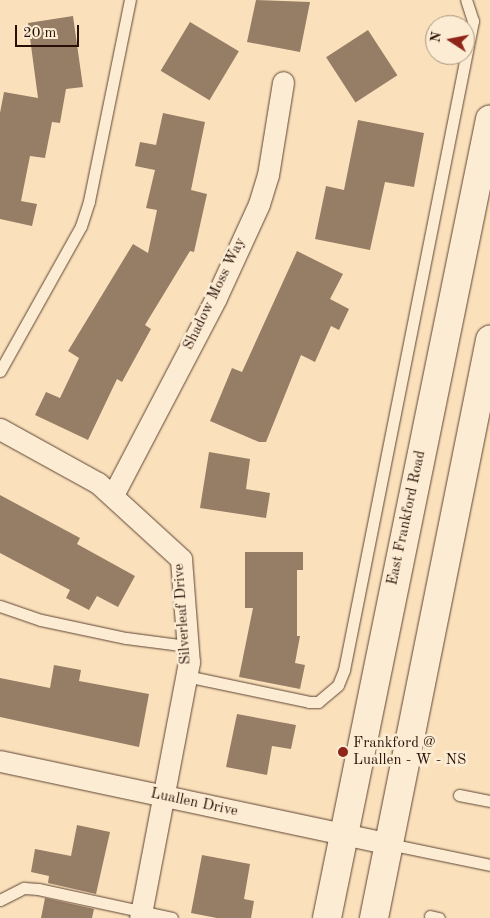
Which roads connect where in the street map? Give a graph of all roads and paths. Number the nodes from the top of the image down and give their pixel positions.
1 (130, 0) edge
2 (466, 0) edge
3 (283, 82) dead end
4 (490, 119) edge
5 (490, 340) edge
6 (0, 371) edge
7 (0, 429) edge
8 (113, 495) junction
9 (0, 606) edge
10 (188, 646) junction
11 (186, 676) junction
12 (0, 761) edge
13 (460, 795) dead end
14 (165, 797) junction
15 (490, 801) edge
16 (344, 835) junction
17 (388, 844) junction
18 (490, 865) edge
19 (0, 900) edge
20 (141, 914) edge
21 (172, 918) edge
22 (326, 918) edge
23 (374, 918) edge

1 - 6 lane
2 - 11 lane
3 - 8 street, Shadow Moss Way
4 - 16 main road, East Frankford Road
5 - 17 main road
7 - 8 street, Silverleaf Drive
8 - 10 street, Silverleaf Drive
9 - 10 lane
10 - 11 street, Silverleaf Drive
11 - 14 street, Silverleaf Drive
12 - 14 street, Luallen Drive
13 - 15 lane
14 - 16 street, Luallen Drive
14 - 20 street, Silverleaf Drive
16 - 17 street, Luallen Drive
16 - 22 main road, East Frankford Road
17 - 18 lane
17 - 23 main road
19 - 20 lane
20 - 21 lane

